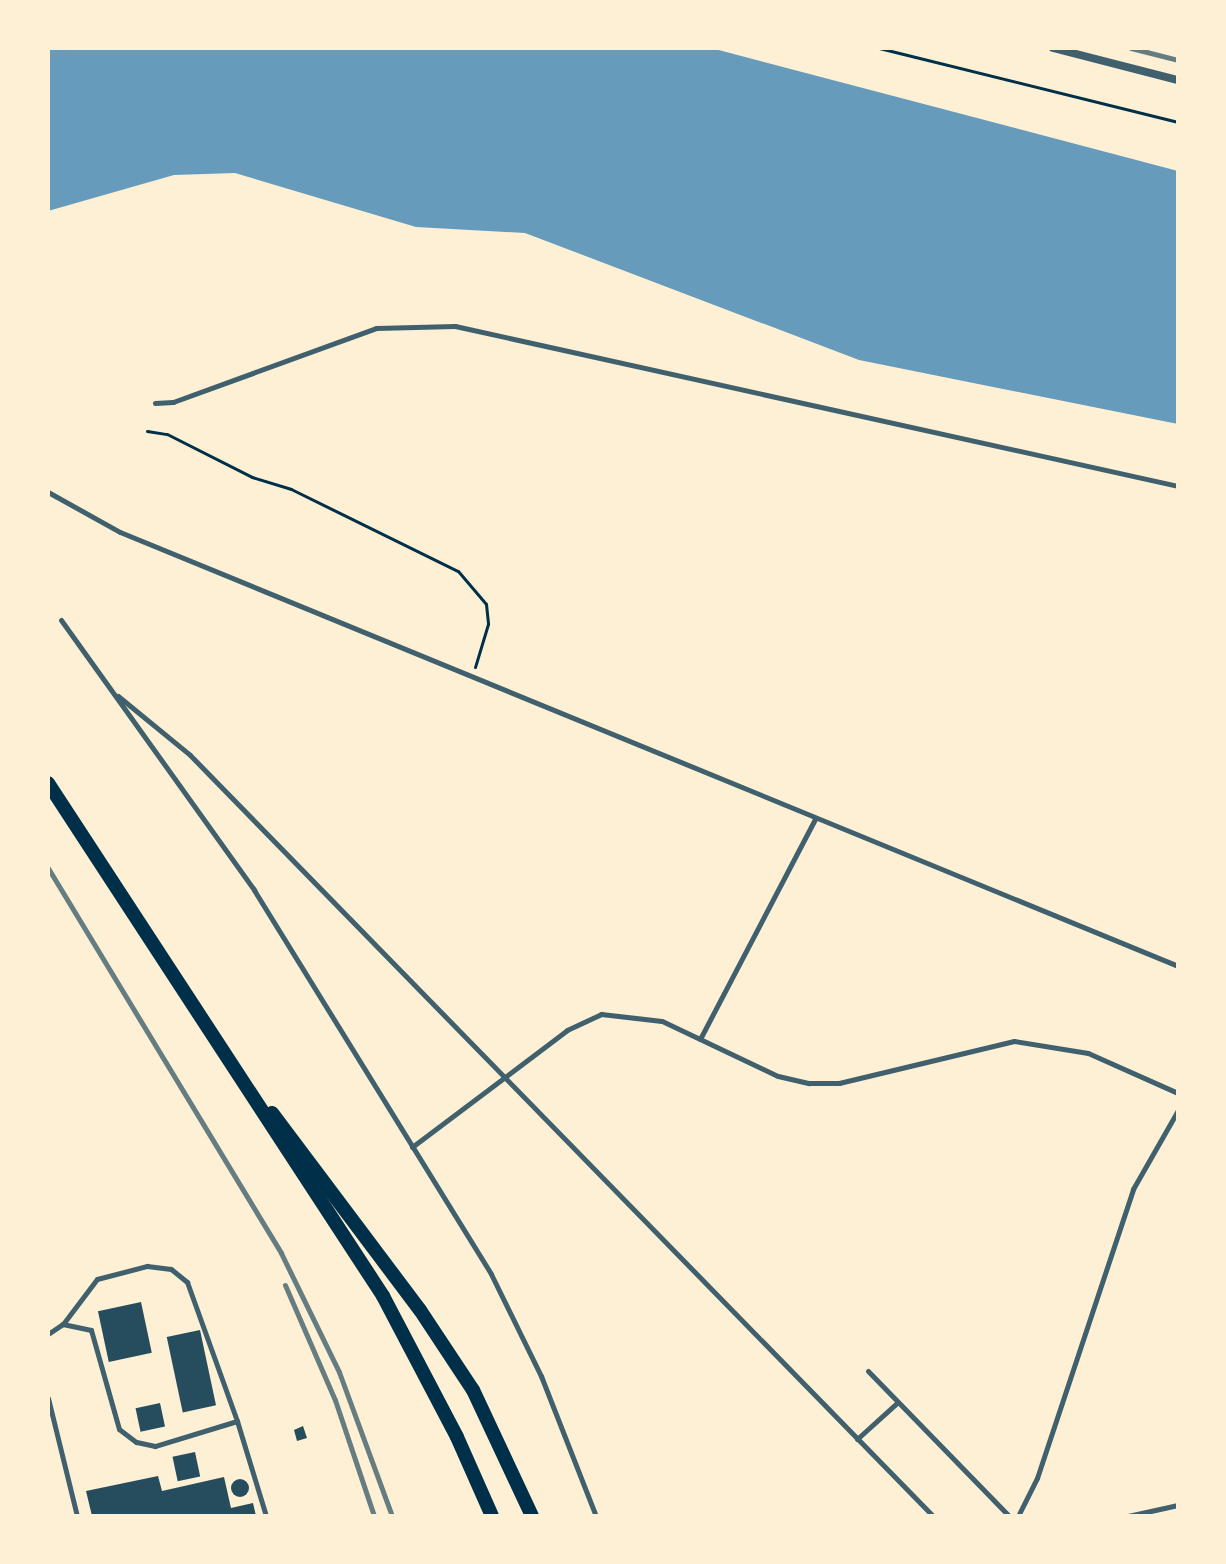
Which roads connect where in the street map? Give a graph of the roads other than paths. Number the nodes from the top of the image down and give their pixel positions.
1 (1053, 48) edge
2 (1178, 80) edge
3 (155, 403) dead end
4 (1178, 486) edge
5 (48, 492) edge
6 (61, 620) dead end
7 (118, 696) junction
8 (48, 783) edge
9 (815, 819) junction
10 (1178, 966) edge
11 (700, 1039) junction
12 (507, 1079) junction
13 (242, 1080) junction
14 (1178, 1093) edge
15 (1178, 1110) edge
16 (412, 1147) junction
17 (63, 1324) junction
18 (48, 1334) edge
19 (868, 1371) dead end
20 (48, 1398) edge
21 (898, 1402) junction
22 (237, 1421) junction
23 (857, 1439) junction
24 (1178, 1505) edge
25 (77, 1516) edge
26 (266, 1516) edge
27 (492, 1516) edge
28 (532, 1516) edge
29 (596, 1516) edge
30 (933, 1516) edge
31 (1009, 1516) edge
32 (1018, 1516) edge
33 (1128, 1516) edge

1 - 2 street
3 - 4 lane
5 - 9 lane
6 - 7 lane
7 - 12 lane
7 - 16 lane
8 - 13 main road
9 - 10 lane
9 - 11 lane
11 - 12 lane
11 - 14 lane
12 - 16 lane
12 - 23 lane
13 - 27 main road
13 - 28 main road
15 - 32 lane
16 - 29 lane
17 - 18 lane
17 - 22 lane
17 - 22 lane
19 - 21 lane
20 - 25 lane
21 - 23 lane
21 - 31 lane
22 - 26 lane
23 - 30 lane
24 - 33 lane

